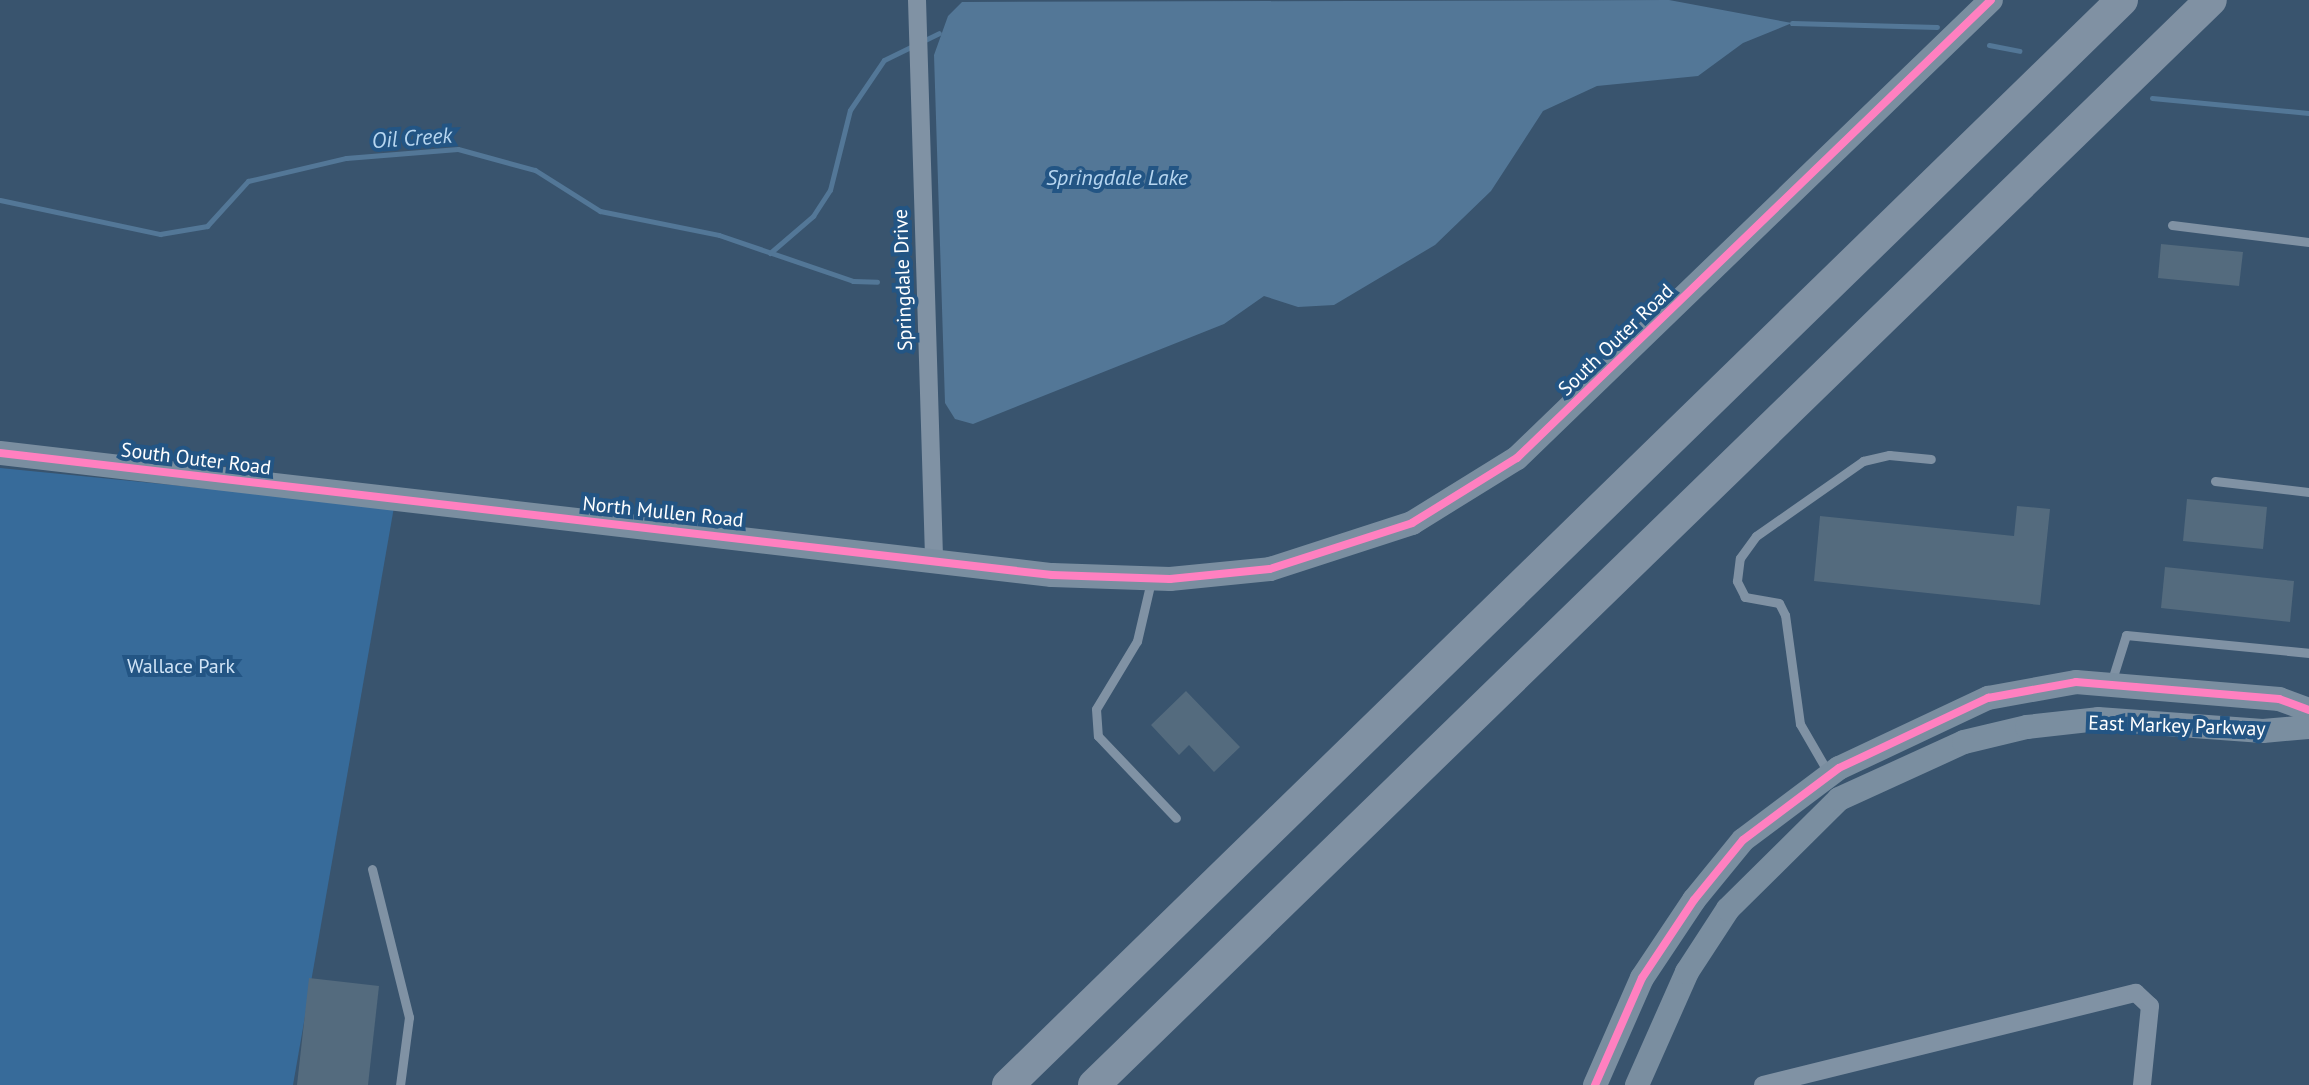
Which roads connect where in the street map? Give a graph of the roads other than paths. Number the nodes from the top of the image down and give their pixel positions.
1 (1991, 0) edge
2 (2122, 0) edge
3 (2211, 0) edge
4 (917, 2) edge
5 (2172, 225) dead end
6 (2309, 242) edge
7 (0, 453) edge
8 (1931, 459) dead end
9 (2215, 481) dead end
10 (2309, 492) edge
11 (388, 498) joint
12 (934, 558) junction
13 (1152, 578) junction
14 (2309, 653) edge
15 (2111, 683) junction
16 (2309, 710) edge
17 (2309, 727) edge
18 (1829, 774) junction
19 (1176, 818) dead end
20 (372, 869) dead end
21 (400, 1085) edge
22 (1008, 1085) edge
23 (1094, 1085) edge
24 (1595, 1085) edge
25 (1637, 1085) edge
26 (1763, 1085) edge
27 (2142, 1085) edge

1 - 13 street, South Outer Road
2 - 22 highway
3 - 23 highway
4 - 12 street, Springdale Drive
5 - 6 lane
7 - 11 street, South Outer Road
8 - 18 lane
9 - 10 lane
11 - 12 street, North Mullen Road
12 - 13 street, North Mullen Road
13 - 19 lane
14 - 15 lane
15 - 16 street, East Markey Parkway
15 - 18 street, East Markey Parkway
17 - 25 street, East Markey Parkway
18 - 24 street, East Markey Parkway
20 - 21 lane
26 - 27 street

